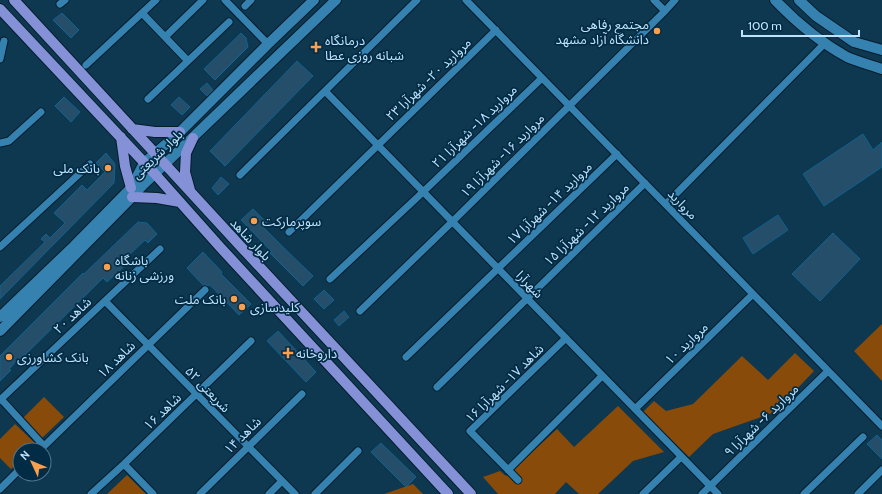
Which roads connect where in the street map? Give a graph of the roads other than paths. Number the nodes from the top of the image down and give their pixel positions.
1 (14, 0) edge
2 (156, 0) edge
3 (203, 0) edge
4 (225, 0) edge
5 (251, 0) edge
6 (314, 0) edge
7 (336, 0) edge
8 (417, 0) edge
9 (466, 0) edge
10 (654, 0) edge
11 (675, 0) edge
12 (775, 0) edge
13 (799, 0) edge
14 (245, 6) dead end
15 (0, 9) edge
16 (665, 11) junction
17 (142, 13) junction
18 (229, 22) dead end
19 (496, 30) junction
20 (165, 37) junction
21 (4, 41) dead end
22 (825, 43) junction
23 (268, 44) junction
24 (882, 50) edge
25 (0, 59) edge
26 (188, 61) junction
27 (86, 65) dead end
28 (882, 69) edge
29 (542, 78) junction
30 (325, 91) junction
31 (148, 99) dead end
32 (570, 106) junction
33 (41, 112) dead end
34 (132, 129) junction
35 (180, 132) junction
36 (121, 137) junction
37 (193, 138) junction
38 (0, 143) edge
39 (377, 145) junction
40 (155, 153) junction
41 (617, 154) junction
42 (144, 163) junction
43 (90, 164) dead end
44 (165, 164) junction
45 (155, 174) junction
46 (240, 175) dead end
47 (645, 183) junction
48 (191, 192) junction
49 (423, 192) junction
50 (131, 193) junction
51 (180, 202) junction
52 (666, 204) junction
53 (452, 222) junction
54 (288, 232) dead end
55 (0, 247) edge
56 (160, 249) dead end
57 (498, 269) junction
58 (330, 279) dead end
59 (205, 290) dead end
60 (753, 294) junction
61 (527, 298) junction
62 (105, 300) junction
63 (360, 311) dead end
64 (0, 317) edge
65 (0, 331) edge
66 (566, 338) junction
67 (251, 341) dead end
68 (148, 345) junction
69 (406, 357) dead end
70 (828, 371) junction
71 (602, 376) junction
72 (437, 387) dead end
73 (196, 394) junction
74 (302, 394) dead end
75 (0, 400) edge
76 (635, 409) junction
77 (882, 426) edge
78 (863, 437) dead end
79 (37, 442) edge
80 (48, 442) edge
81 (248, 446) junction
82 (358, 451) dead end
83 (681, 457) junction
84 (124, 464) junction
85 (508, 470) junction
86 (882, 470) edge
87 (12, 477) edge
88 (518, 480) dead end
89 (282, 481) junction
90 (710, 486) junction
91 (0, 489) edge
92 (91, 494) edge
93 (153, 494) edge
94 (200, 494) edge
95 (269, 494) edge
96 (294, 494) edge
97 (316, 494) edge
98 (448, 494) edge
99 (471, 494) edge
100 (643, 494) edge
101 (702, 494) edge
102 (718, 494) edge
103 (804, 494) edge
104 (858, 494) edge

1 - 34 main road, بلوار شاهد
2 - 17 street
3 - 20 street
4 - 23 street
5 - 14 street
6 - 23 main road, بلوار شریعتی
7 - 37 main road, بلوار شریعتی
8 - 30 street
9 - 19 street, مروارید
10 - 16 street
11 - 16 street, مروارید ۱۶- شهرآرا ۱۹
12 - 22 main road
13 - 24 main road
15 - 36 main road
16 - 32 street, مروارید ۱۶- شهرآرا ۱۹
17 - 20 street
17 - 27 street
18 - 26 street
19 - 29 street, مروارید
19 - 39 street, مروارید ۲۰- شهرآرا ۲۳
20 - 26 street
21 - 25 street
22 - 28 main road
22 - 52 street
23 - 35 main road, بلوار شریعتی
26 - 31 street
29 - 32 street, مروارید
29 - 49 street, مروارید ۱۸- شهرآرا ۲۱
30 - 39 street, شهرآرا
30 - 46 street
32 - 41 street, مروارید
32 - 53 street, مروارید ۱۶- شهرآرا ۱۹
33 - 38 street
34 - 35 main road
34 - 40 main road, بلوار شاهد
35 - 40 main road, بلوار شریعتی
36 - 42 main road
36 - 50 main road
37 - 44 main road, بلوار شریعتی
37 - 48 main road
39 - 49 street, شهرآرا
39 - 54 street, مروارید ۲۰- شهرآرا ۲۳
40 - 42 main road, بلوار شریعتی
40 - 44 main road, بلوار شاهد
41 - 47 street, مروارید
41 - 57 street, مروارید ۱۴- شهرآرا ۱۷
42 - 45 main road
42 - 50 main road, بلوار شریعتی
43 - 55 street
44 - 45 main road, بلوار شریعتی
44 - 48 main road, بلوار شاهد
45 - 50 main road, بلوار شریعتی
45 - 51 main road
47 - 52 street, مروارید
47 - 61 street, مروارید ۱۲- شهرآرا ۱۵
48 - 99 main road, بلوار شاهد
49 - 53 street, شهرآرا
49 - 58 street, مروارید ۱۸- شهرآرا ۲۱
50 - 51 main road
50 - 64 main road, بلوار شریعتی
50 - 65 main road, بلوار شریعتی
51 - 98 main road
52 - 60 street, مروارید
53 - 57 street, شهرآرا
53 - 63 street, مروارید ۱۶- شهرآرا ۱۹
56 - 62 street, شاهد ۲۰
57 - 61 street, شهرآرا
57 - 69 street, مروارید ۱۴- شهرآرا ۱۷
59 - 68 street, شاهد ۱۸
60 - 70 street, مروارید
60 - 76 street, مروارید ۱۰
61 - 66 street, شهرآرا
61 - 72 street, مروارید ۱۲- شهرآرا ۱۵
62 - 68 street, شریعتی ۵۲
62 - 75 street, شاهد ۲۰
66 - 71 street, شهرآرا
66 - 85 street, شاهد ۱۷- شهرآرا ۱۶
67 - 73 street, شاهد ۱۶
68 - 73 street, شریعتی ۵۲
68 - 80 street, شاهد ۱۸
70 - 77 street, مروارید
70 - 90 street, مروارید ۶- شهرآرا ۹
71 - 76 street, شهرآرا
71 - 85 street
73 - 81 street, شریعتی ۵۲
73 - 84 street, شاهد ۱۶
74 - 81 street, شاهد ۱۴
75 - 79 street
76 - 83 street, شهرآرا
78 - 103 street
81 - 89 street, شریعتی ۵۲
81 - 94 street, شاهد ۱۴
82 - 97 street
83 - 90 street, شهرآرا
83 - 100 street
84 - 92 street, شاهد ۱۶
84 - 93 street
85 - 88 street, شاهد ۱۷- شهرآرا ۱۶
86 - 104 street
87 - 91 street
89 - 95 street
89 - 96 street, شریعتی ۵۲
90 - 101 street, مروارید ۶- شهرآرا ۹
90 - 102 street, شهرآرا

